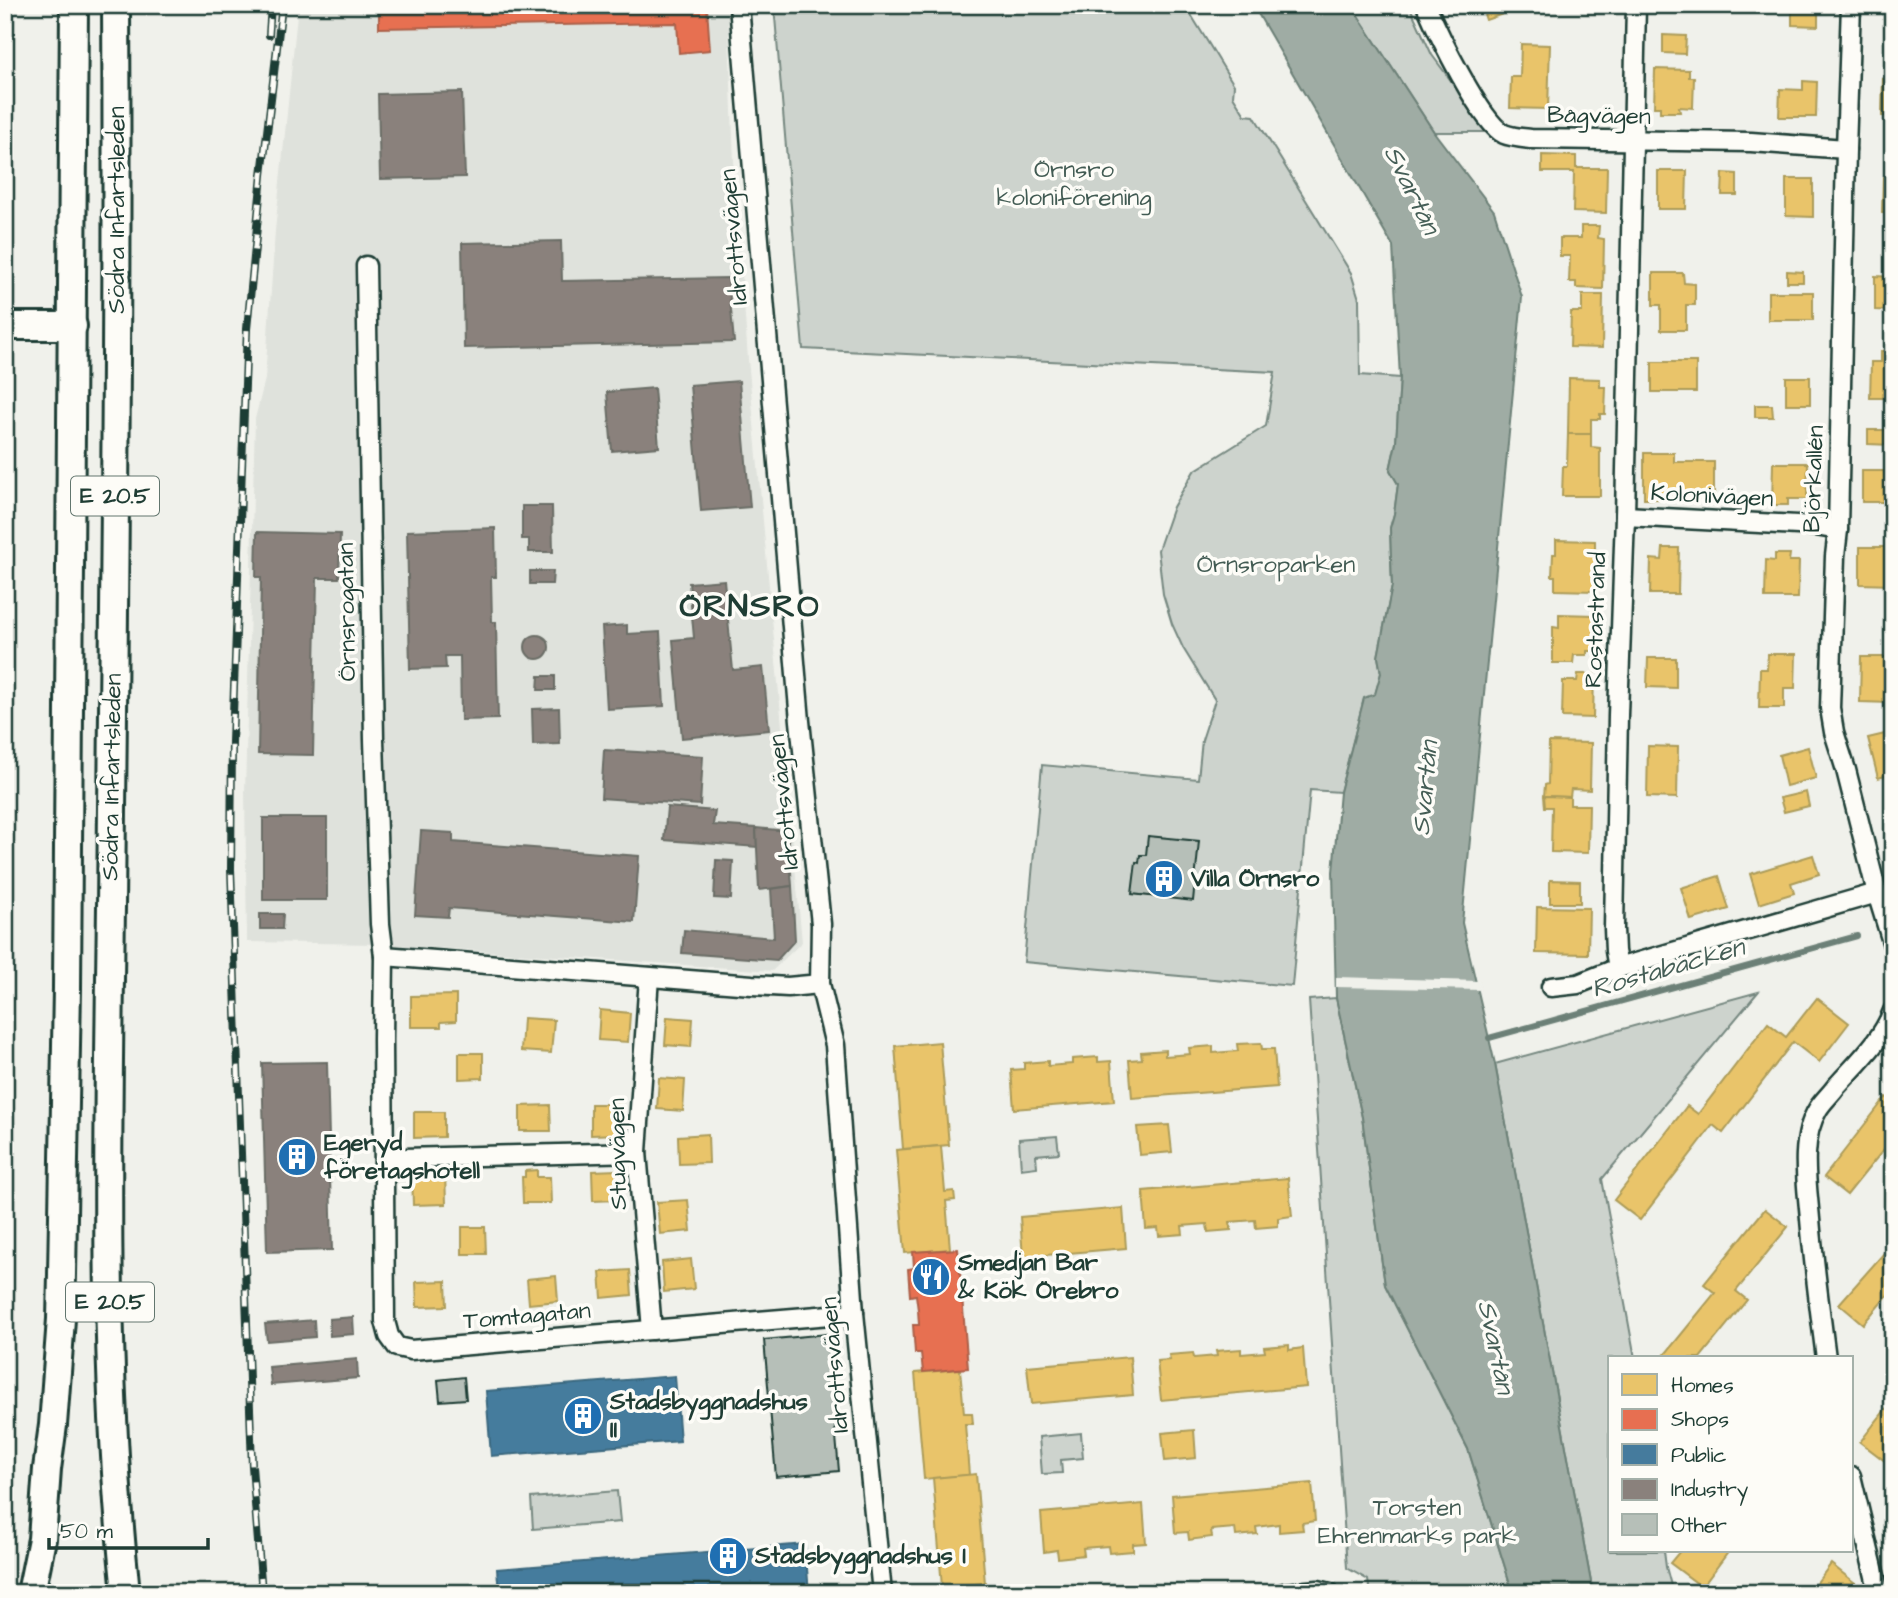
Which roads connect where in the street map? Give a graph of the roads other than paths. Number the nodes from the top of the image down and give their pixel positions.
1 (74, 5) edge
2 (116, 5) edge
3 (739, 5) edge
4 (1426, 5) edge
5 (1636, 5) edge
6 (1851, 5) edge
7 (1633, 140) junction
8 (1846, 149) junction
9 (366, 266) dead end
10 (5, 326) edge
11 (73, 326) junction
12 (1625, 516) junction
13 (1838, 530) junction
14 (1877, 893) junction
15 (1893, 945) edge
16 (384, 956) junction
17 (1618, 968) junction
18 (649, 978) junction
19 (820, 984) junction
20 (1551, 987) dead end
21 (1893, 1011) edge
22 (637, 1152) junction
23 (385, 1157) junction
24 (854, 1313) junction
25 (652, 1331) junction
26 (1826, 1356) edge
27 (47, 1469) junction
28 (1853, 1484) edge
29 (16, 1593) edge
30 (31, 1593) edge
31 (127, 1593) edge
32 (882, 1593) edge
33 (1284, 1593) edge
34 (1330, 1593) edge
35 (1879, 1593) edge

1 - 11 main road, Södra Infartsleden / E 20.5
2 - 31 main road, Södra Infartsleden / E 20.5
3 - 19 street, Idrottsvägen
4 - 7 street, Bågvägen
5 - 7 street, Rostastrand
6 - 8 street, Björkallén
7 - 8 street, Bågvägen
7 - 12 street, Rostastrand
8 - 13 street, Björkallén
9 - 16 street, Örnsrogatan
10 - 11 main road
11 - 27 main road, Södra Infartsleden / E 20.5
12 - 13 street, Kolonivägen
12 - 17 street, Rostastrand
13 - 14 street, Björkallén
14 - 15 street, Björkallén
14 - 17 street
16 - 18 street
16 - 23 street, Örnsrogatan
17 - 20 street
18 - 19 street
18 - 22 street, Stugvägen
19 - 24 street, Idrottsvägen
21 - 26 street
22 - 23 street
22 - 25 street, Stugvägen
23 - 25 street, Tomtagatan
24 - 25 street, Tomtagatan
24 - 32 street, Idrottsvägen
27 - 29 main road
27 - 30 main road, E 20.5
28 - 35 street
33 - 34 street

